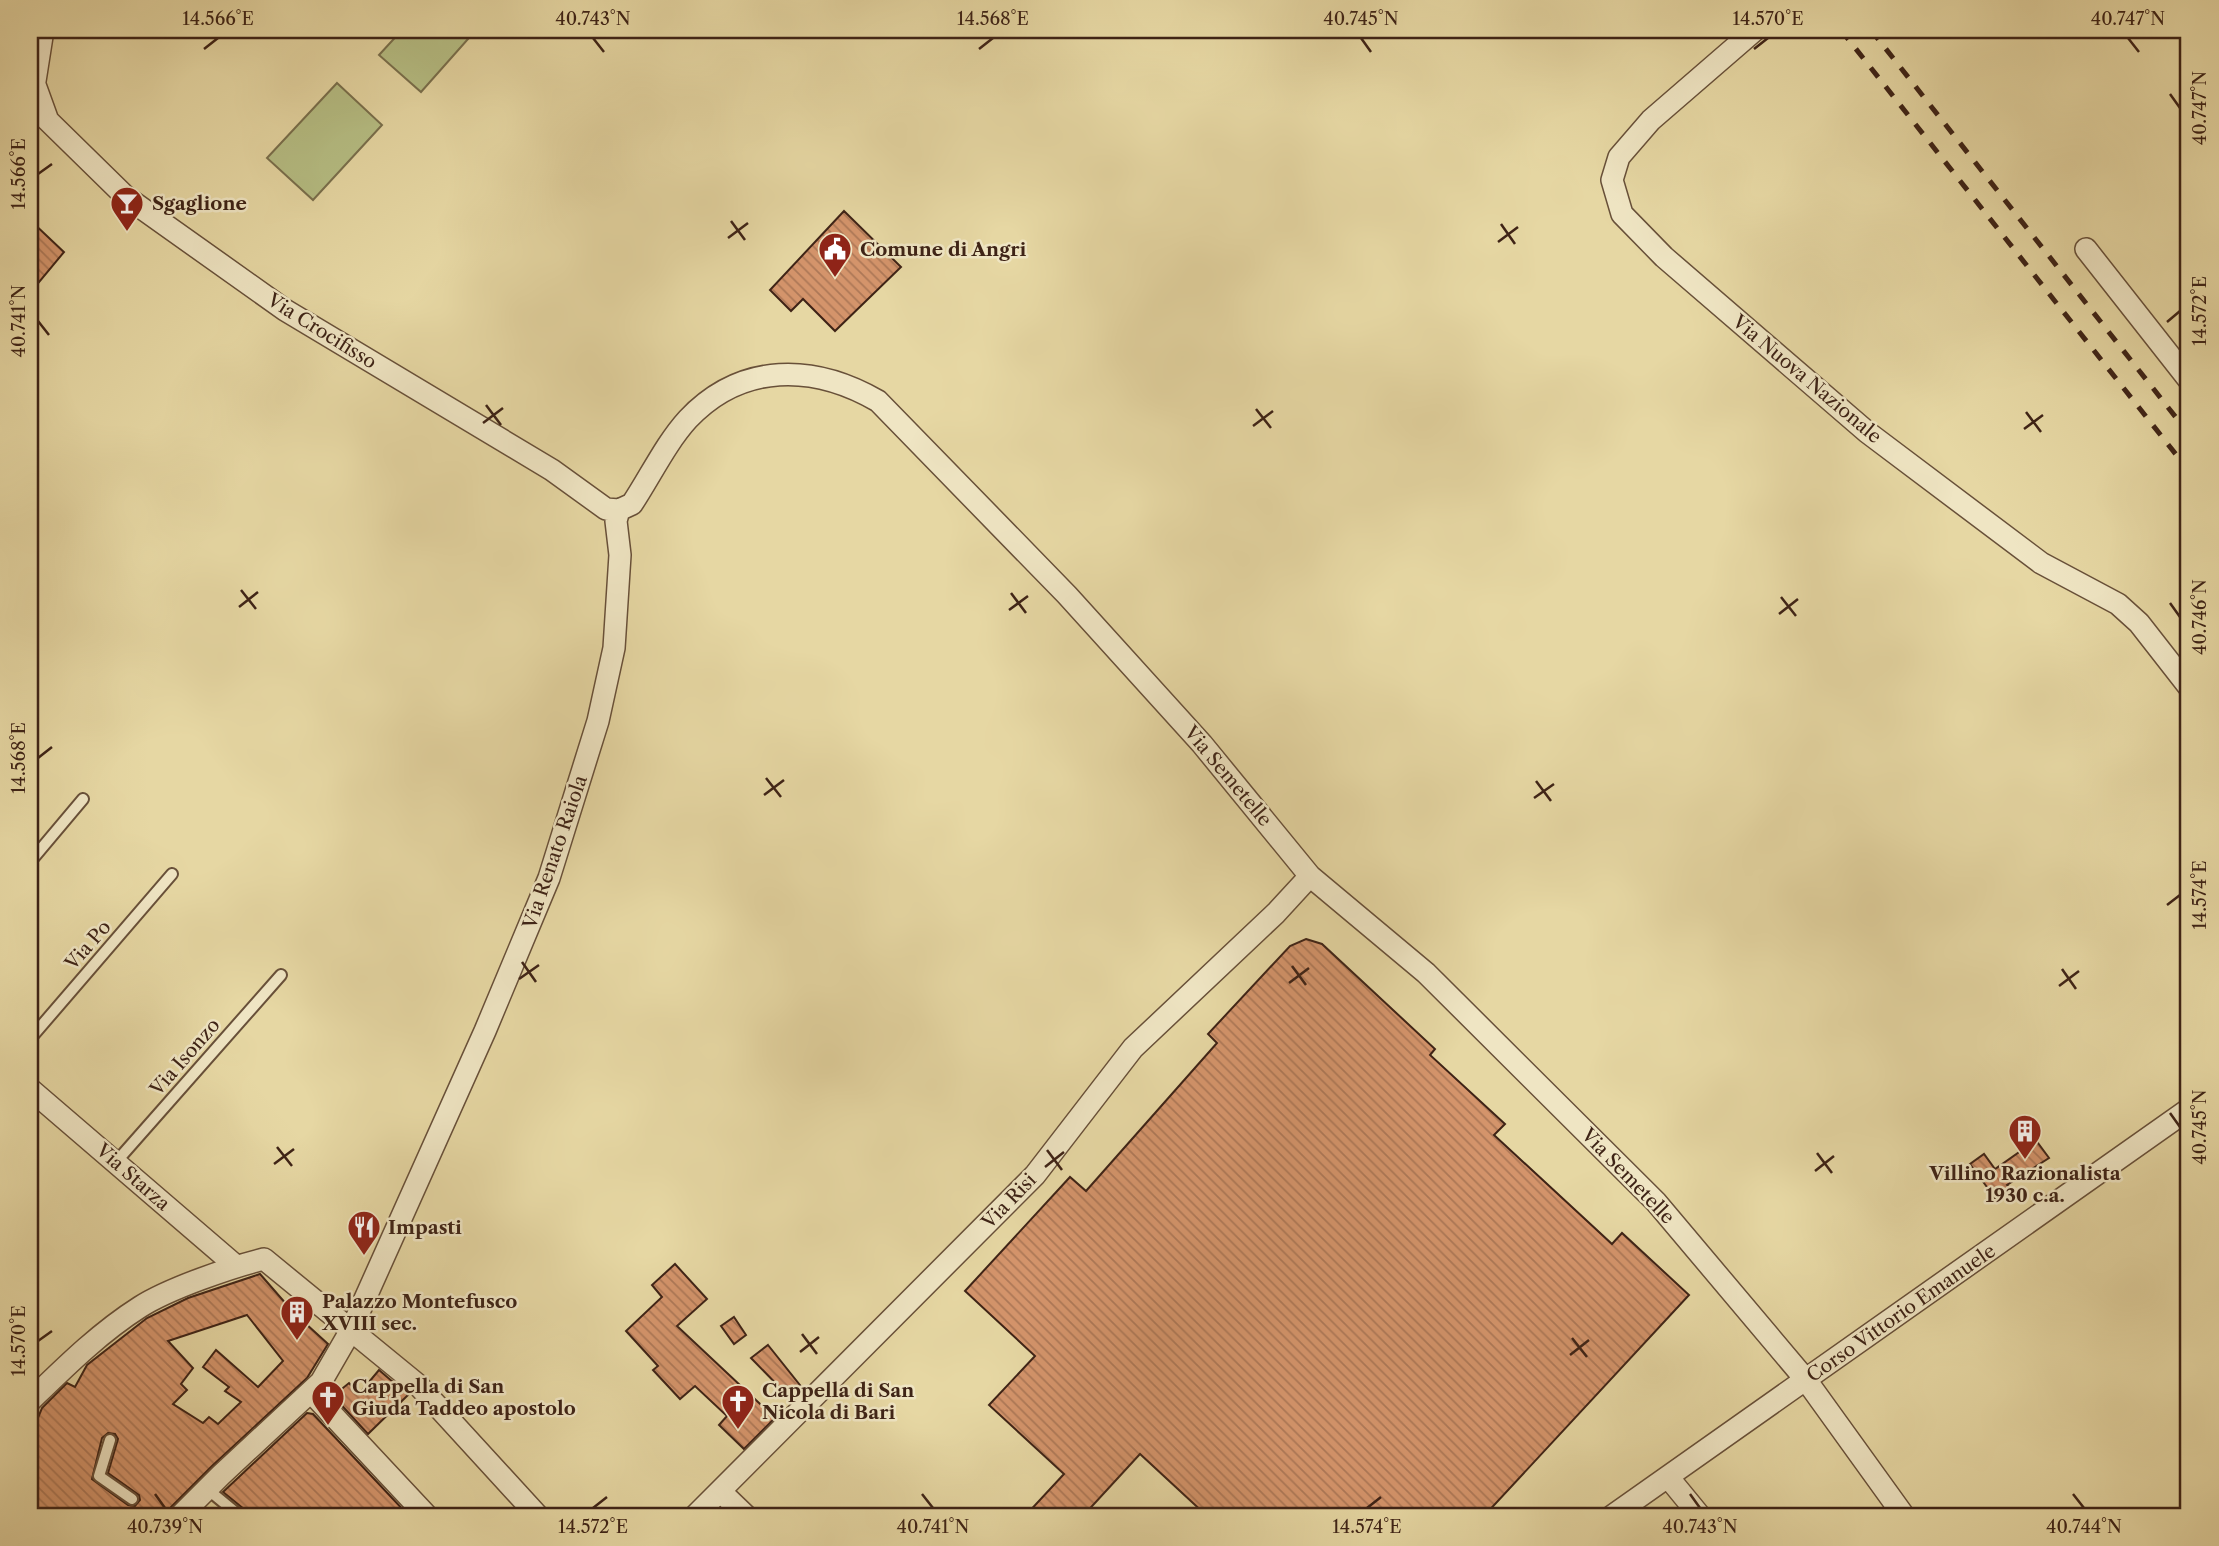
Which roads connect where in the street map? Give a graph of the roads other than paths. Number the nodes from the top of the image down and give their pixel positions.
1 (43, 30) edge
2 (1755, 30) edge
3 (32, 76) edge
4 (30, 103) edge
5 (48, 120) junction
6 (2087, 249) dead end
7 (2189, 380) edge
8 (619, 510) junction
9 (2189, 687) edge
10 (83, 799) dead end
11 (30, 862) edge
12 (172, 874) dead end
13 (1310, 876) junction
14 (281, 975) dead end
15 (30, 1039) edge
16 (30, 1089) edge
17 (2189, 1109) edge
18 (116, 1162) junction
19 (236, 1266) junction
20 (351, 1330) junction
21 (1806, 1380) junction
22 (311, 1392) junction
23 (30, 1401) edge
24 (110, 1440) dead end
25 (1668, 1477) junction
26 (206, 1488) junction
27 (720, 1491) junction
28 (132, 1499) dead end
29 (232, 1514) edge
30 (180, 1516) edge
31 (427, 1516) edge
32 (538, 1516) edge
33 (695, 1516) edge
34 (746, 1516) edge
35 (1612, 1516) edge
36 (1700, 1516) edge
37 (1903, 1516) edge

1 - 3 street, Via Crocifisso
2 - 9 street, Via Nuova Nazionale
3 - 5 street, Via Crocifisso
4 - 5 street, Via Crocifisso
5 - 8 street, Via Crocifisso
6 - 7 street
8 - 13 street, Via Semetelle
8 - 20 street, Via Renato Raiola
10 - 11 lane
12 - 15 lane, Via Po
13 - 21 street, Via Semetelle
13 - 27 street, Via Risi
14 - 18 lane, Via Isonzo
16 - 18 street, Via Starza
17 - 21 street, Corso Vittorio Emanuele
18 - 19 street, Via Starza
19 - 20 street
19 - 23 street
20 - 22 street, Via Renato Raiola
20 - 32 street
21 - 25 street, Corso Vittorio Emanuele
21 - 37 street, Via Semetelle
22 - 26 street, Via Renato Raiola
22 - 31 street
24 - 28 lane
25 - 35 street, Corso Vittorio Emanuele
25 - 36 street
26 - 29 lane
26 - 30 street, Via Renato Raiola
27 - 33 street, Via Risi
27 - 34 street

